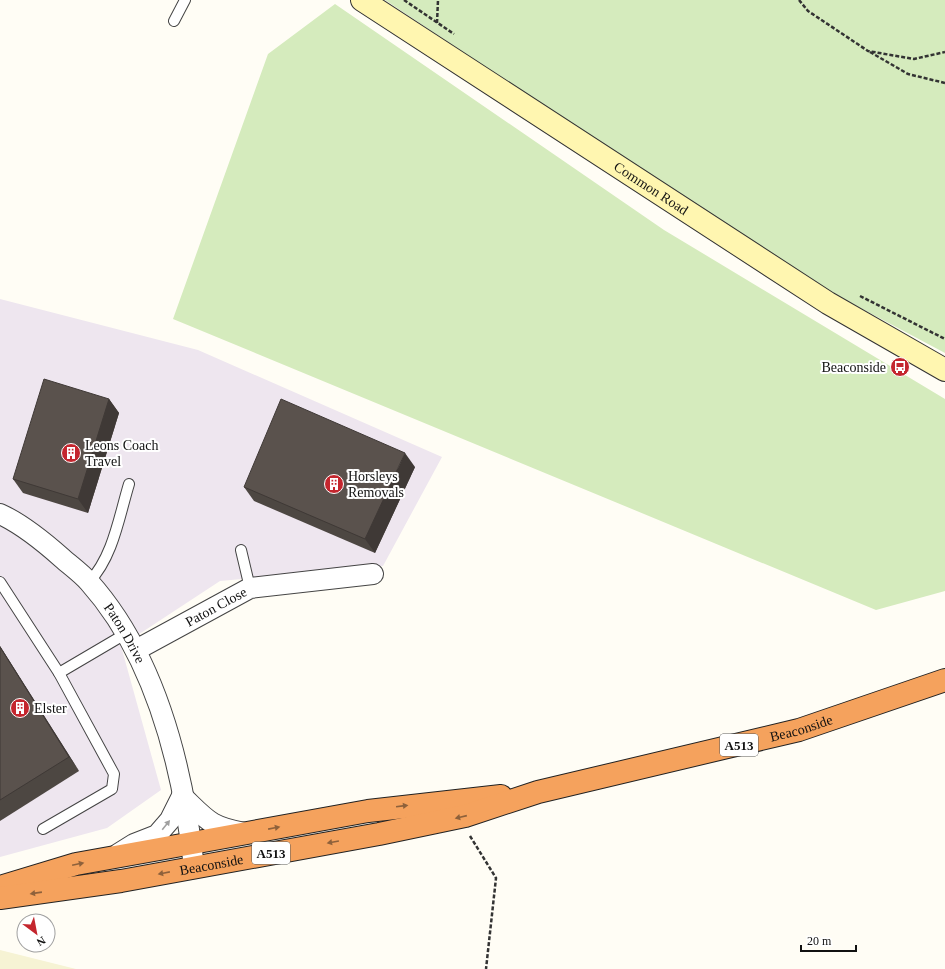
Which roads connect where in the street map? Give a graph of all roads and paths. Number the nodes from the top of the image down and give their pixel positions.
1 (185, 0) edge
2 (362, 0) edge
3 (799, 0) edge
4 (174, 21) dead end
5 (868, 51) junction
6 (945, 52) edge
7 (945, 83) edge
8 (945, 370) edge
9 (129, 484) dead end
10 (0, 514) edge
11 (241, 550) dead end
12 (373, 574) dead end
13 (0, 582) edge
14 (89, 582) junction
15 (250, 588) junction
16 (127, 633) junction
17 (136, 650) junction
18 (60, 673) junction
19 (945, 680) edge
20 (538, 792) junction
21 (182, 796) junction
22 (464, 816) junction
23 (42, 829) dead end
24 (246, 833) junction
25 (191, 843) junction
26 (109, 859) junction
27 (194, 867) junction
28 (0, 887) edge
29 (0, 898) edge
30 (486, 969) edge

1 - 4 lane
2 - 8 street, Common Road
3 - 5 path
5 - 6 path
5 - 7 path
9 - 14 lane
10 - 14 street, Paton Drive
11 - 15 lane
12 - 15 street, Paton Close
13 - 18 lane
14 - 16 street, Paton Drive
15 - 17 street, Paton Close
16 - 17 street, Paton Drive
16 - 18 lane
17 - 21 street, Paton Drive
18 - 23 lane
19 - 20 highway, Beaconside / A513
20 - 22 highway, Beaconside / A513
24 -> 20 highway, Beaconside / A513
21 - 24 street
21 - 25 street, Paton Drive
26 -> 21 street
22 -> 27 highway, Beaconside / A513
22 - 30 path
24 - 25 highway, Beaconside / A513
25 - 26 highway, Beaconside / A513
25 - 27 street, Paton Drive
28 -> 26 highway, Beaconside / A513
27 -> 29 highway, Beaconside / A513

